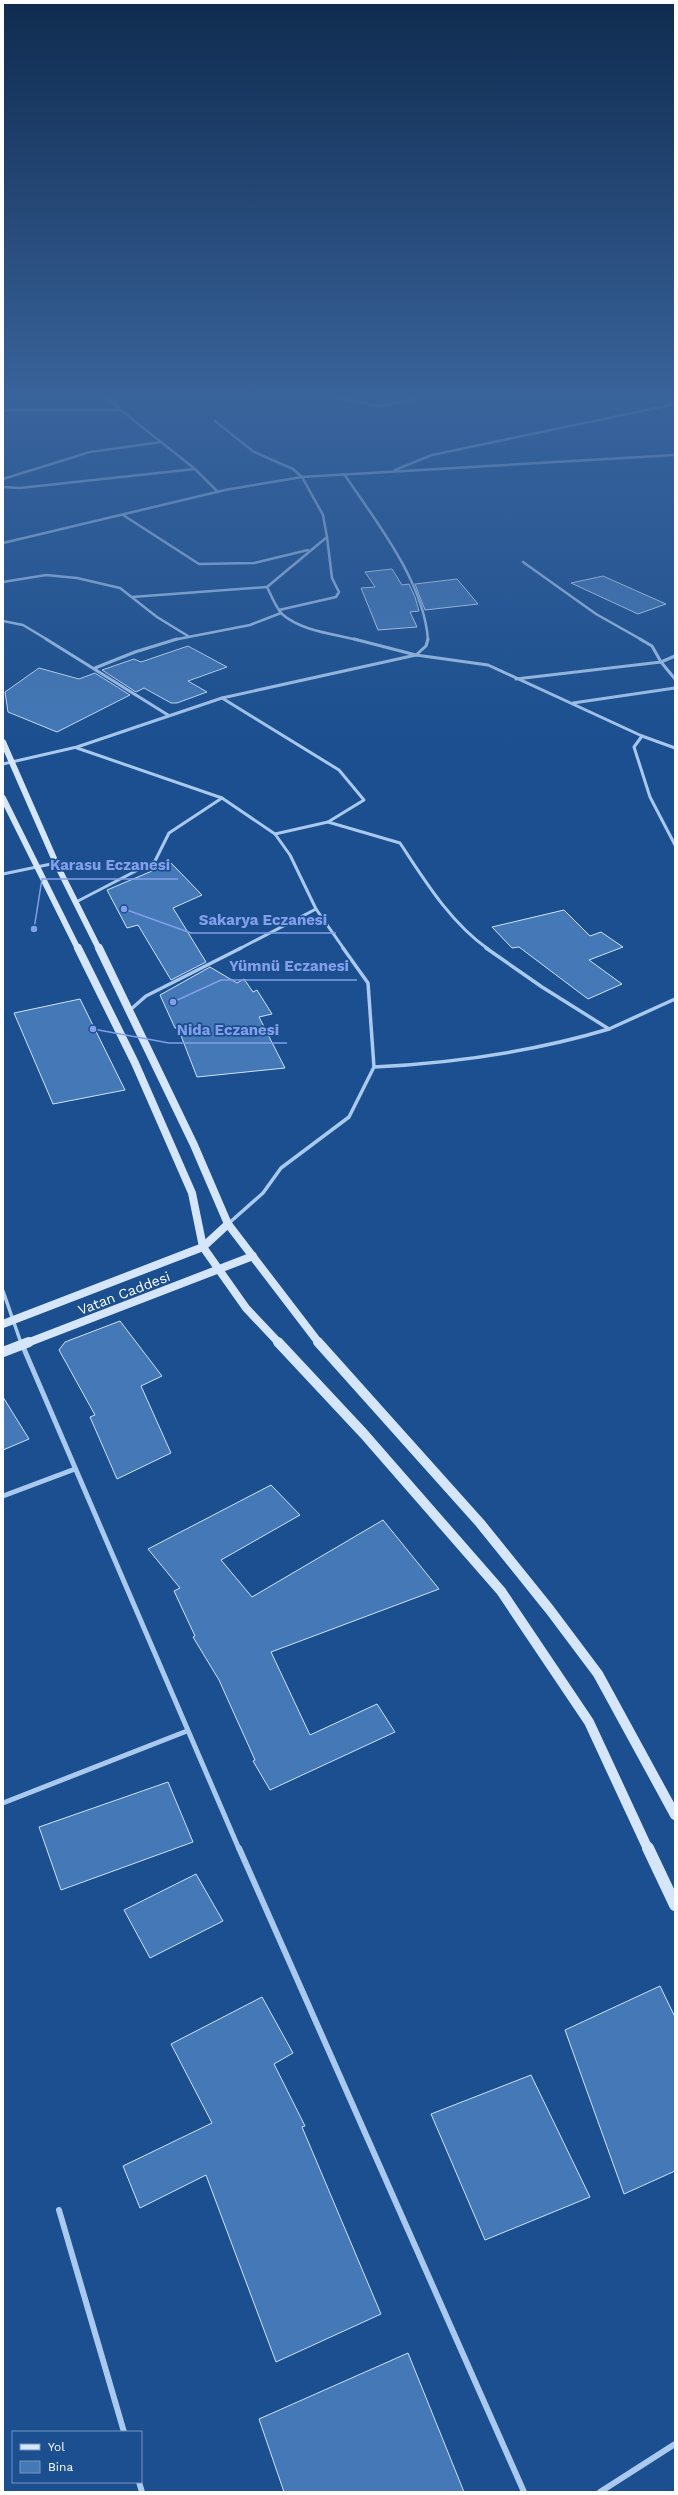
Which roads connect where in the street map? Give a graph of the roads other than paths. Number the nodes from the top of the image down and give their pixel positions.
1 (121, 515) edge
2 (123, 515) edge
3 (323, 515) edge
4 (372, 515) edge
5 (327, 537) junction
6 (3, 543) edge
7 (308, 550) junction
8 (523, 562) dead end
9 (3, 582) edge
10 (267, 587) junction
11 (132, 597) junction
12 (280, 610) junction
13 (281, 613) junction
14 (3, 621) edge
15 (188, 636) junction
16 (416, 655) junction
17 (675, 656) edge
18 (661, 662) junction
19 (95, 668) junction
20 (515, 679) junction
21 (675, 679) edge
22 (675, 688) edge
23 (222, 698) junction
24 (572, 704) junction
25 (168, 715) junction
26 (642, 736) junction
27 (3, 742) edge
28 (77, 748) junction
29 (675, 748) edge
30 (7, 763) edge
31 (3, 798) edge
32 (222, 798) junction
33 (328, 822) junction
34 (275, 834) junction
35 (675, 845) edge
36 (56, 863) junction
37 (36, 867) junction
38 (3, 874) edge
39 (76, 902) junction
40 (316, 909) junction
41 (675, 999) edge
42 (130, 1010) junction
43 (609, 1029) junction
44 (374, 1067) junction
45 (228, 1224) junction
46 (203, 1247) junction
47 (253, 1256) junction
48 (218, 1269) junction
49 (3, 1291) edge
50 (13, 1321) junction
51 (3, 1324) edge
52 (22, 1346) junction
53 (3, 1352) edge
54 (75, 1469) junction
55 (3, 1496) edge
56 (187, 1731) junction
57 (3, 1803) edge
58 (675, 1815) edge
59 (675, 1905) edge
60 (58, 2210) dead end
61 (124, 2431) edge
62 (675, 2444) edge
63 (524, 2492) edge
64 (600, 2492) edge

1 - 6 street
2 - 7 street
3 - 5 street
4 - 16 street
5 - 7 street
5 - 12 street
7 - 10 street
8 - 18 street
9 - 11 street
10 - 11 street
10 - 12 street
11 - 15 street
12 - 13 street
13 - 15 street
13 - 16 street
14 - 19 street
15 - 19 street
16 - 20 street
16 - 23 street
17 - 18 street
18 - 20 street
18 - 21 street
19 - 25 street
20 - 24 street
22 - 24 street
23 - 25 street
23 - 33 street
24 - 26 street
25 - 28 street
26 - 29 street
26 - 35 street
27 - 30 main road
28 - 30 street
28 - 32 street
30 - 36 main road
31 - 37 main road
32 - 34 street
32 - 39 street
33 - 34 street
33 - 43 street
34 - 40 street
36 - 37 street
36 - 39 main road
37 - 38 street
37 - 46 main road
39 - 42 main road
40 - 42 street
40 - 44 street
41 - 43 street
42 - 45 main road
43 - 44 street
44 - 45 street
45 - 46 main road, Vatan Caddesi
45 - 47 main road
46 - 48 main road
46 - 50 main road, Vatan Caddesi
47 - 48 main road, Vatan Caddesi
47 - 58 main road
48 - 52 main road, Vatan Caddesi
48 - 59 main road
49 - 50 street
50 - 51 main road, Vatan Caddesi
50 - 52 street
52 - 53 main road, Vatan Caddesi
52 - 54 street
54 - 55 street
54 - 56 street
56 - 57 street
56 - 63 street
60 - 61 street
62 - 64 street

